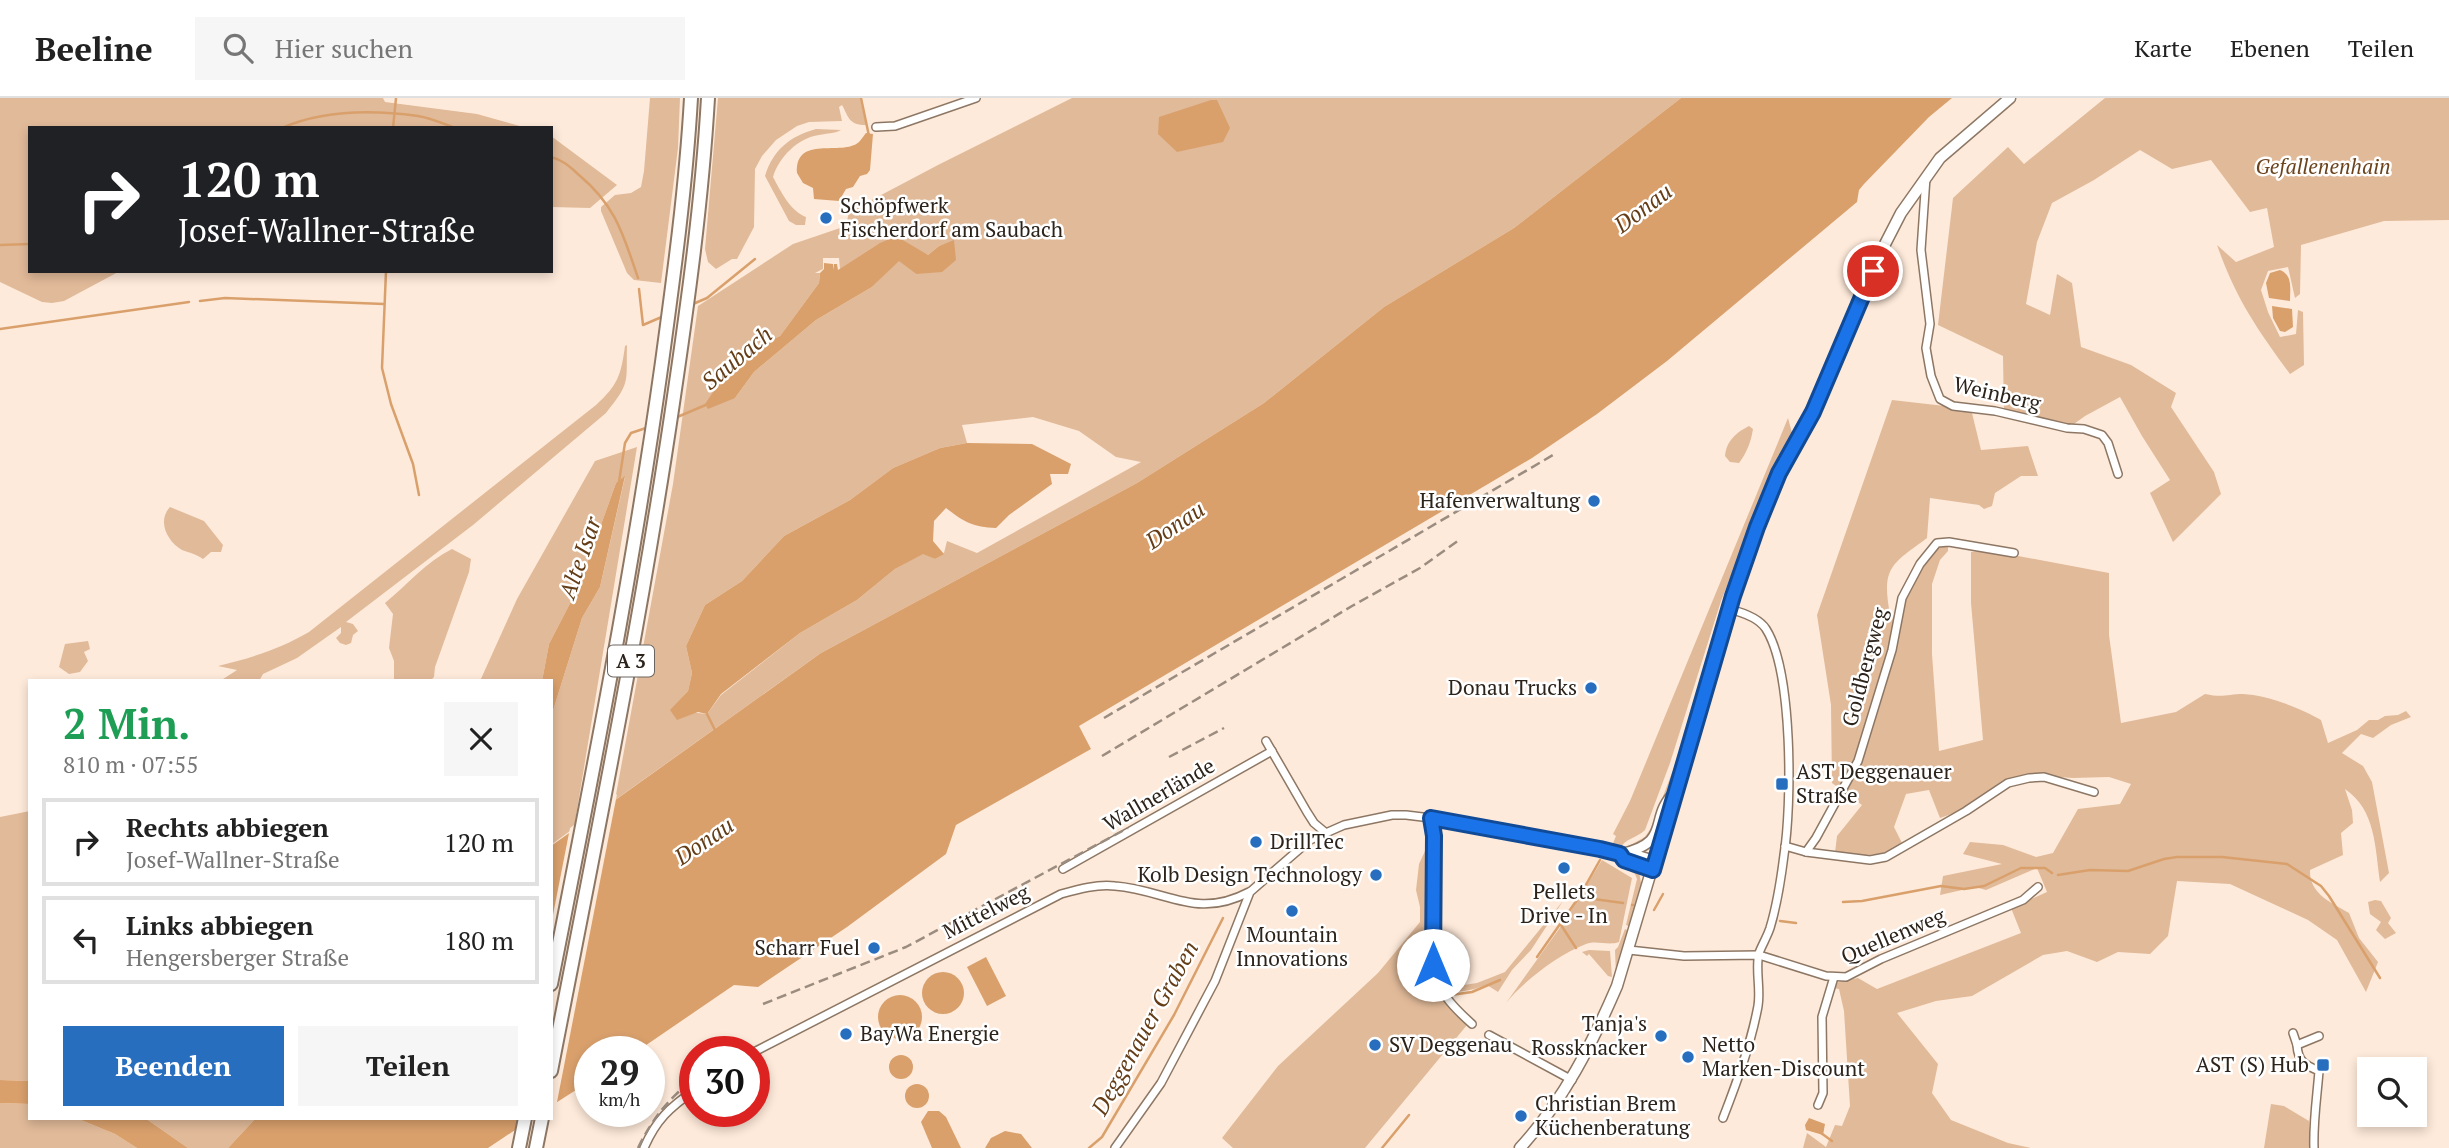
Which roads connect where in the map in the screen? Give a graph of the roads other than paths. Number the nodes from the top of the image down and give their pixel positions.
1 (691, 98) edge
2 (708, 98) edge
3 (976, 98) edge
4 (2010, 98) edge
5 (876, 127) dead end
6 (1926, 176) junction
7 (2118, 474) dead end
8 (2014, 553) dead end
9 (1729, 609) junction
10 (1266, 741) dead end
11 (1272, 751) junction
12 (1677, 789) junction
13 (2094, 792) dead end
14 (1431, 818) junction
15 (1326, 833) junction
16 (1785, 846) junction
17 (1805, 852) junction
18 (1620, 854) junction
19 (1654, 865) junction
20 (1063, 869) dead end
21 (2038, 887) dead end
22 (1250, 892) junction
23 (1629, 950) junction
24 (1759, 955) junction
25 (553, 974) edge
26 (1834, 977) junction
27 (1472, 1024) dead end
28 (2293, 1033) dead end
29 (1489, 1035) dead end
30 (2319, 1036) dead end
31 (770, 1044) edge
32 (2298, 1045) junction
33 (553, 1061) edge
34 (1572, 1080) junction
35 (679, 1101) edge
36 (1818, 1105) dead end
37 (1723, 1118) dead end
38 (525, 1120) edge
39 (542, 1120) edge
40 (519, 1148) edge
41 (536, 1148) edge
42 (644, 1148) edge
43 (1115, 1148) edge
44 (1520, 1148) edge
45 (2314, 1148) edge

1 - 25 highway, A 3
2 - 33 highway, A 3
3 - 5 street
4 - 6 main road
6 - 7 street, Weinberg
6 - 9 main road
8 - 17 street, Goldbergweg
9 - 12 main road
9 - 16 street
10 - 11 street
11 - 15 street
11 - 20 street, Wallnerlände
12 - 18 street
12 - 19 main road
13 - 17 street
14 - 15 street
14 - 18 street
14 - 27 street
15 - 22 street
16 - 17 street
16 - 24 street
18 - 19 street
19 - 23 main road
21 - 26 street, Quellenweg
22 - 31 street, Mittelweg
22 - 43 street
23 - 24 street, Quellenweg
23 - 34 main road
24 - 26 street, Quellenweg
24 - 37 street
26 - 36 street
28 - 32 street
29 - 34 street
30 - 32 street
32 - 45 street
34 - 44 main road
35 - 42 street
38 - 40 highway
39 - 41 highway

